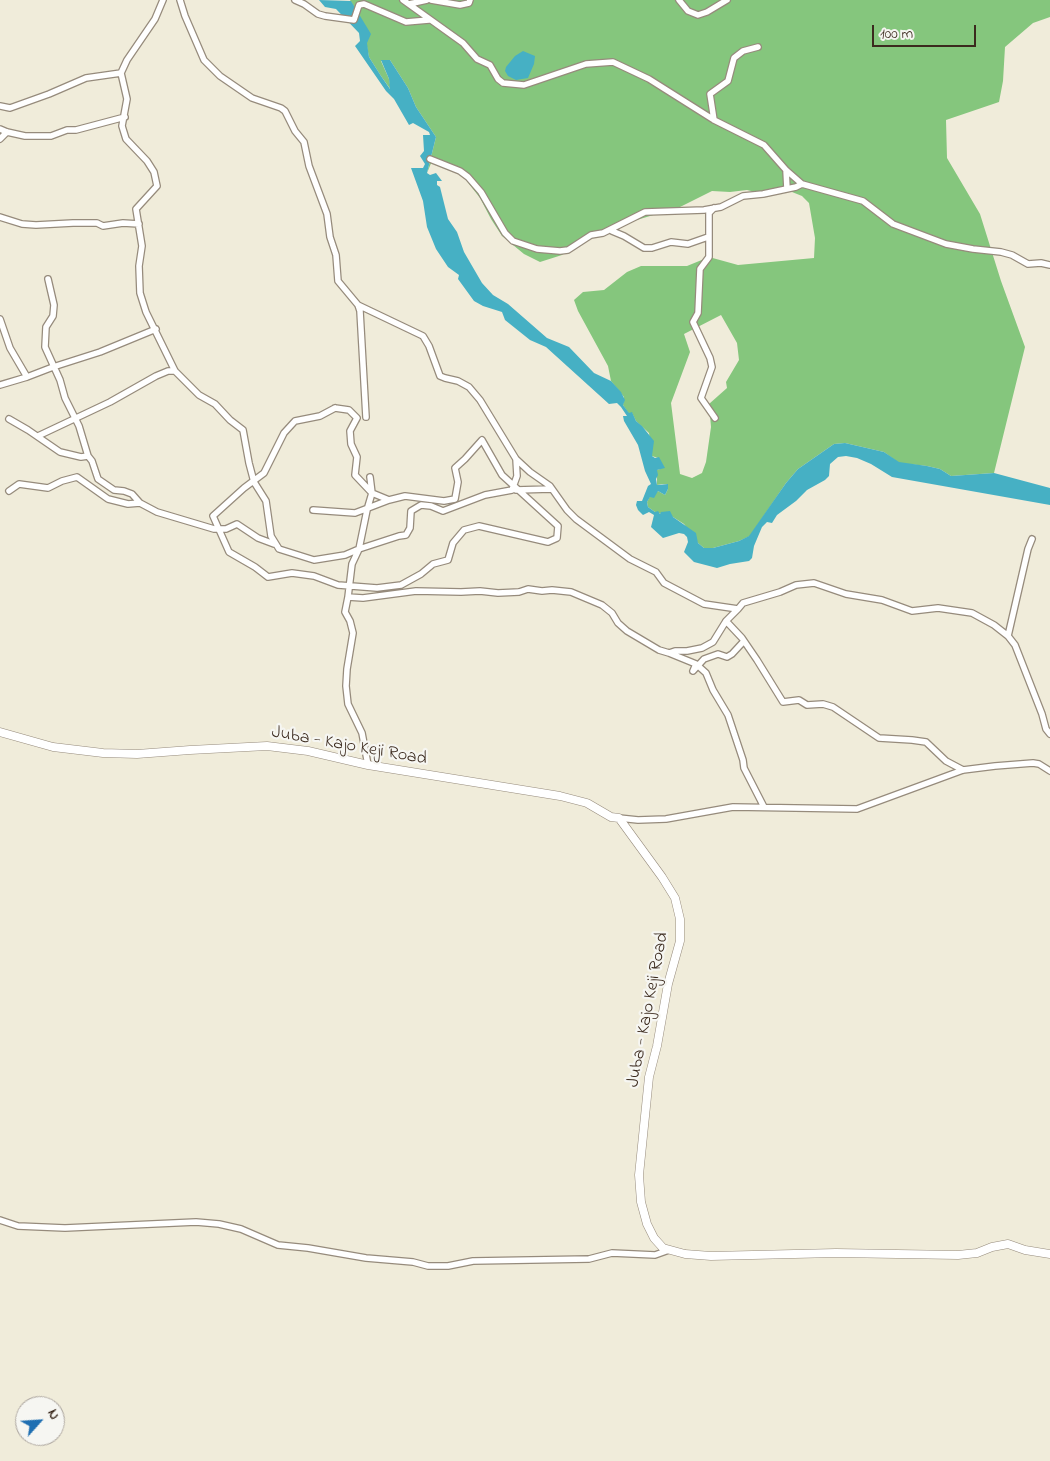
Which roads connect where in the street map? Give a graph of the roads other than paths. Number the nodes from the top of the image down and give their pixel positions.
1 (163, 0) edge
2 (180, 0) edge
3 (294, 0) edge
4 (402, 0) edge
5 (427, 0) edge
6 (431, 0) edge
7 (470, 0) edge
8 (679, 0) edge
9 (727, 0) edge
10 (409, 4) junction
11 (429, 20) junction
12 (758, 47) dead end
13 (121, 73) junction
14 (0, 106) edge
15 (125, 117) junction
16 (714, 120) junction
17 (0, 129) edge
18 (7, 132) junction
19 (0, 139) edge
20 (430, 159) dead end
21 (786, 170) junction
22 (802, 184) junction
23 (787, 189) junction
24 (714, 208) junction
25 (0, 217) edge
26 (139, 224) junction
27 (612, 231) dead end
28 (708, 237) junction
29 (1050, 265) edge
30 (48, 279) dead end
31 (358, 305) junction
32 (0, 319) edge
33 (156, 329) junction
34 (53, 367) junction
35 (175, 371) junction
36 (27, 377) junction
37 (0, 385) edge
38 (366, 417) dead end
39 (75, 418) junction
40 (715, 418) dead end
41 (9, 419) dead end
42 (38, 436) junction
43 (88, 456) junction
44 (516, 459) junction
45 (370, 477) dead end
46 (551, 489) junction
47 (512, 490) junction
48 (9, 491) dead end
49 (372, 493) junction
50 (389, 500) junction
51 (140, 503) junction
52 (313, 510) dead end
53 (367, 510) junction
54 (1032, 539) dead end
55 (274, 544) junction
56 (359, 549) junction
57 (348, 596) junction
58 (738, 609) junction
59 (726, 621) junction
60 (1008, 636) junction
61 (744, 641) junction
62 (670, 653) junction
63 (696, 664) junction
64 (0, 732) edge
65 (1050, 734) edge
66 (368, 765) junction
67 (963, 770) junction
68 (1050, 772) edge
69 (764, 807) junction
70 (619, 818) junction
71 (0, 1220) edge
72 (669, 1250) junction
73 (1050, 1254) edge

1 - 13 street
2 - 31 street
3 - 11 street
4 - 10 street
5 - 10 street
6 - 7 street
8 - 9 street
10 - 11 street
11 - 16 street
12 - 16 street
13 - 14 street
13 - 15 street
15 - 18 street
15 - 26 street
16 - 21 street
17 - 18 street
18 - 19 street
20 - 24 street
21 - 22 street
21 - 23 street
22 - 23 street
22 - 29 street
23 - 24 street
24 - 28 street
25 - 26 street
26 - 33 street
27 - 28 street
28 - 40 street
30 - 34 street
31 - 38 street
31 - 44 street
32 - 36 street
33 - 34 street
33 - 35 street
34 - 36 street
34 - 39 street
35 - 39 street
35 - 55 street
36 - 37 street
39 - 42 street
39 - 43 street
41 - 42 street
42 - 43 street
43 - 51 street
44 - 46 street
44 - 47 street
45 - 49 street
46 - 47 street
46 - 58 street
47 - 56 street
48 - 51 street
49 - 50 street
49 - 50 street
49 - 53 street
50 - 53 street
51 - 55 street
52 - 53 street
53 - 56 street
54 - 60 street
55 - 56 street
56 - 57 street
57 - 62 street
57 - 66 street
58 - 59 street
58 - 60 street
59 - 61 street
59 - 62 street
60 - 65 street
61 - 63 street
61 - 67 street
62 - 63 street
63 - 69 street
64 - 66 main road, Juba - Kajo Keji Road
66 - 70 main road, Juba - Kajo Keji Road
67 - 68 street
67 - 69 street
69 - 70 street
70 - 72 main road, Juba - Kajo Keji Road
71 - 72 street
72 - 73 main road

